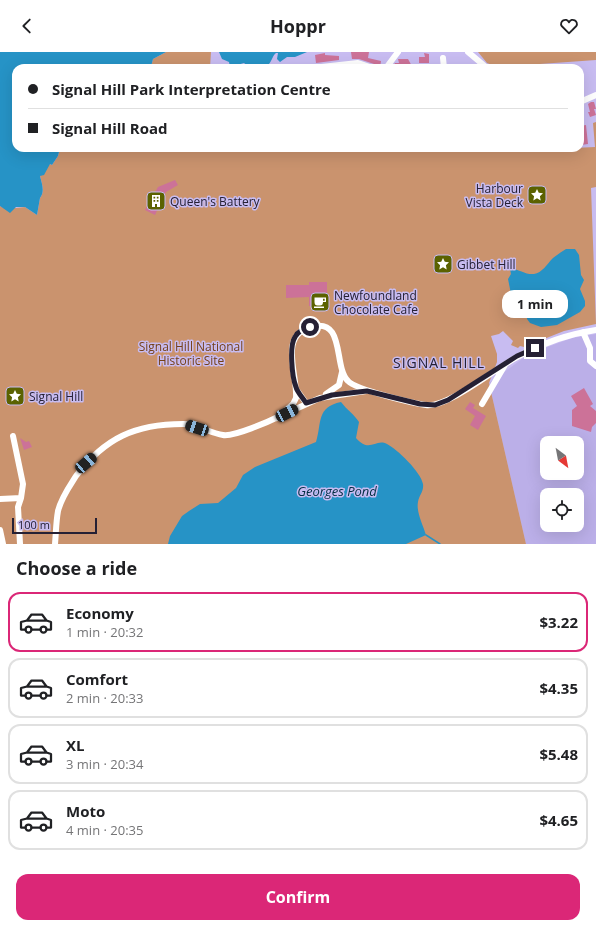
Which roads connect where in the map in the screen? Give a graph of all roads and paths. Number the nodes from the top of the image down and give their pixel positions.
1 (398, 52) edge
2 (468, 52) edge
3 (443, 58) dead end
4 (349, 64) edge
5 (361, 64) edge
6 (389, 64) edge
7 (444, 64) edge
8 (482, 64) edge
9 (596, 95) edge
10 (584, 100) edge
11 (596, 330) edge
12 (583, 332) junction
13 (506, 364) junction
14 (596, 366) edge
15 (342, 372) junction
16 (296, 388) junction
17 (367, 391) junction
18 (320, 398) junction
19 (306, 403) junction
20 (482, 404) dead end
21 (277, 418) junction
22 (13, 436) dead end
23 (21, 498) junction
24 (0, 499) edge
25 (0, 530) edge
26 (3, 544) edge
27 (20, 544) edge
28 (55, 544) edge

1 - 6 street
2 - 8 street
3 - 7 street
4 - 5 street
9 - 10 street
11 - 12 street
12 - 13 street
12 - 14 street
13 - 17 street
13 - 20 street
15 - 16 street
15 - 17 street
15 - 18 street
16 - 19 street
16 - 21 street
17 - 18 street
18 - 19 street
19 - 21 street
21 - 28 street
22 - 23 street
23 - 24 street
23 - 27 street
25 - 26 street

